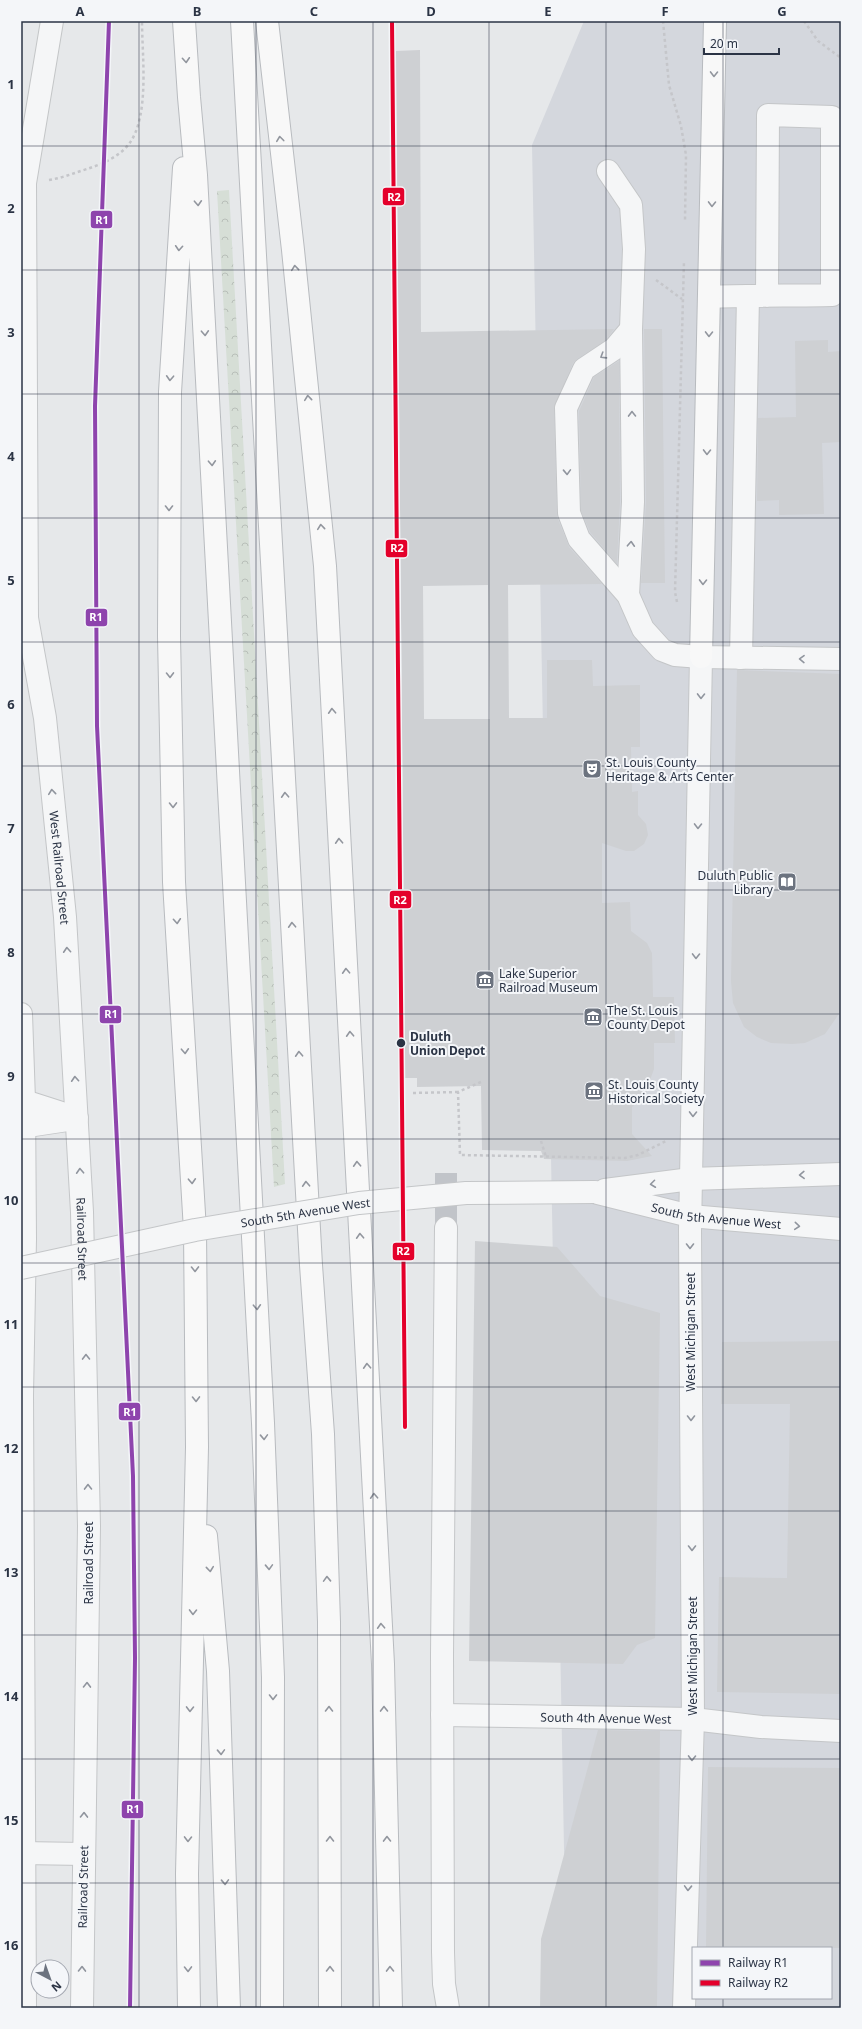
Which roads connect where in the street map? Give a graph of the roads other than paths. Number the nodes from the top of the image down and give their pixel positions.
1 (52, 21) edge
2 (184, 21) edge
3 (242, 21) edge
4 (267, 21) edge
5 (716, 21) edge
6 (188, 97) junction
7 (608, 171) dead end
8 (757, 296) junction
9 (710, 297) junction
10 (630, 329) junction
11 (628, 595) junction
12 (27, 618) junction
13 (701, 657) junction
14 (742, 658) junction
15 (841, 659) edge
16 (21, 660) edge
17 (21, 1014) edge
18 (23, 1100) edge
19 (77, 1118) junction
20 (22, 1127) edge
21 (841, 1174) edge
22 (691, 1179) junction
23 (594, 1192) junction
24 (359, 1203) junction
25 (690, 1216) junction
26 (446, 1228) tunnel mouth
27 (841, 1229) edge
28 (195, 1230) junction
29 (23, 1235) edge
30 (21, 1268) edge
31 (197, 1447) junction
32 (442, 1715) junction
33 (693, 1719) junction
34 (841, 1731) edge
35 (22, 1853) edge
36 (84, 1854) junction
37 (25, 2008) edge
38 (82, 2008) edge
39 (189, 2008) edge
40 (229, 2008) edge
41 (272, 2008) edge
42 (330, 2008) edge
43 (391, 2008) edge
44 (448, 2008) edge
45 (684, 2008) edge

1 - 12 street, West Railroad Street
2 -> 6 highway
42 -> 3 highway
24 -> 4 highway
5 -> 9 highway
6 -> 28 highway
6 -> 41 highway
7 - 10 street
8 - 8 street
8 - 9 street
8 - 14 street
9 -> 13 highway
11 -> 10 street
10 -> 11 street
11 - 13 street
12 - 16 street, West Railroad Street
19 -> 12 street, West Railroad Street
13 - 14 street
13 -> 22 street, West Michigan Street
15 -> 14 street
17 - 18 street
18 - 19 street
18 - 20 street
19 - 20 street
36 -> 19 street, Railroad Street
20 - 29 street
21 -> 22 street, South 5th Avenue West
22 -> 23 street, South 5th Avenue West
22 - 25 street, West Michigan Street
23 - 24 street, South 5th Avenue West, bridge
23 - 25 street, South 5th Avenue West
24 - 28 street, South 5th Avenue West, bridge
43 -> 24 highway
25 -> 27 street, South 5th Avenue West
25 -> 33 street, West Michigan Street
26 - 32 street
28 - 30 street, South 5th Avenue West, bridge
28 -> 31 highway
29 - 35 street
31 -> 39 highway
31 -> 40 highway
32 - 33 street, South 4th Avenue West
32 - 44 street
33 - 34 street, South 4th Avenue West
33 -> 45 street, West Michigan Street
35 - 36 street
35 - 37 street
38 -> 36 street, Railroad Street

